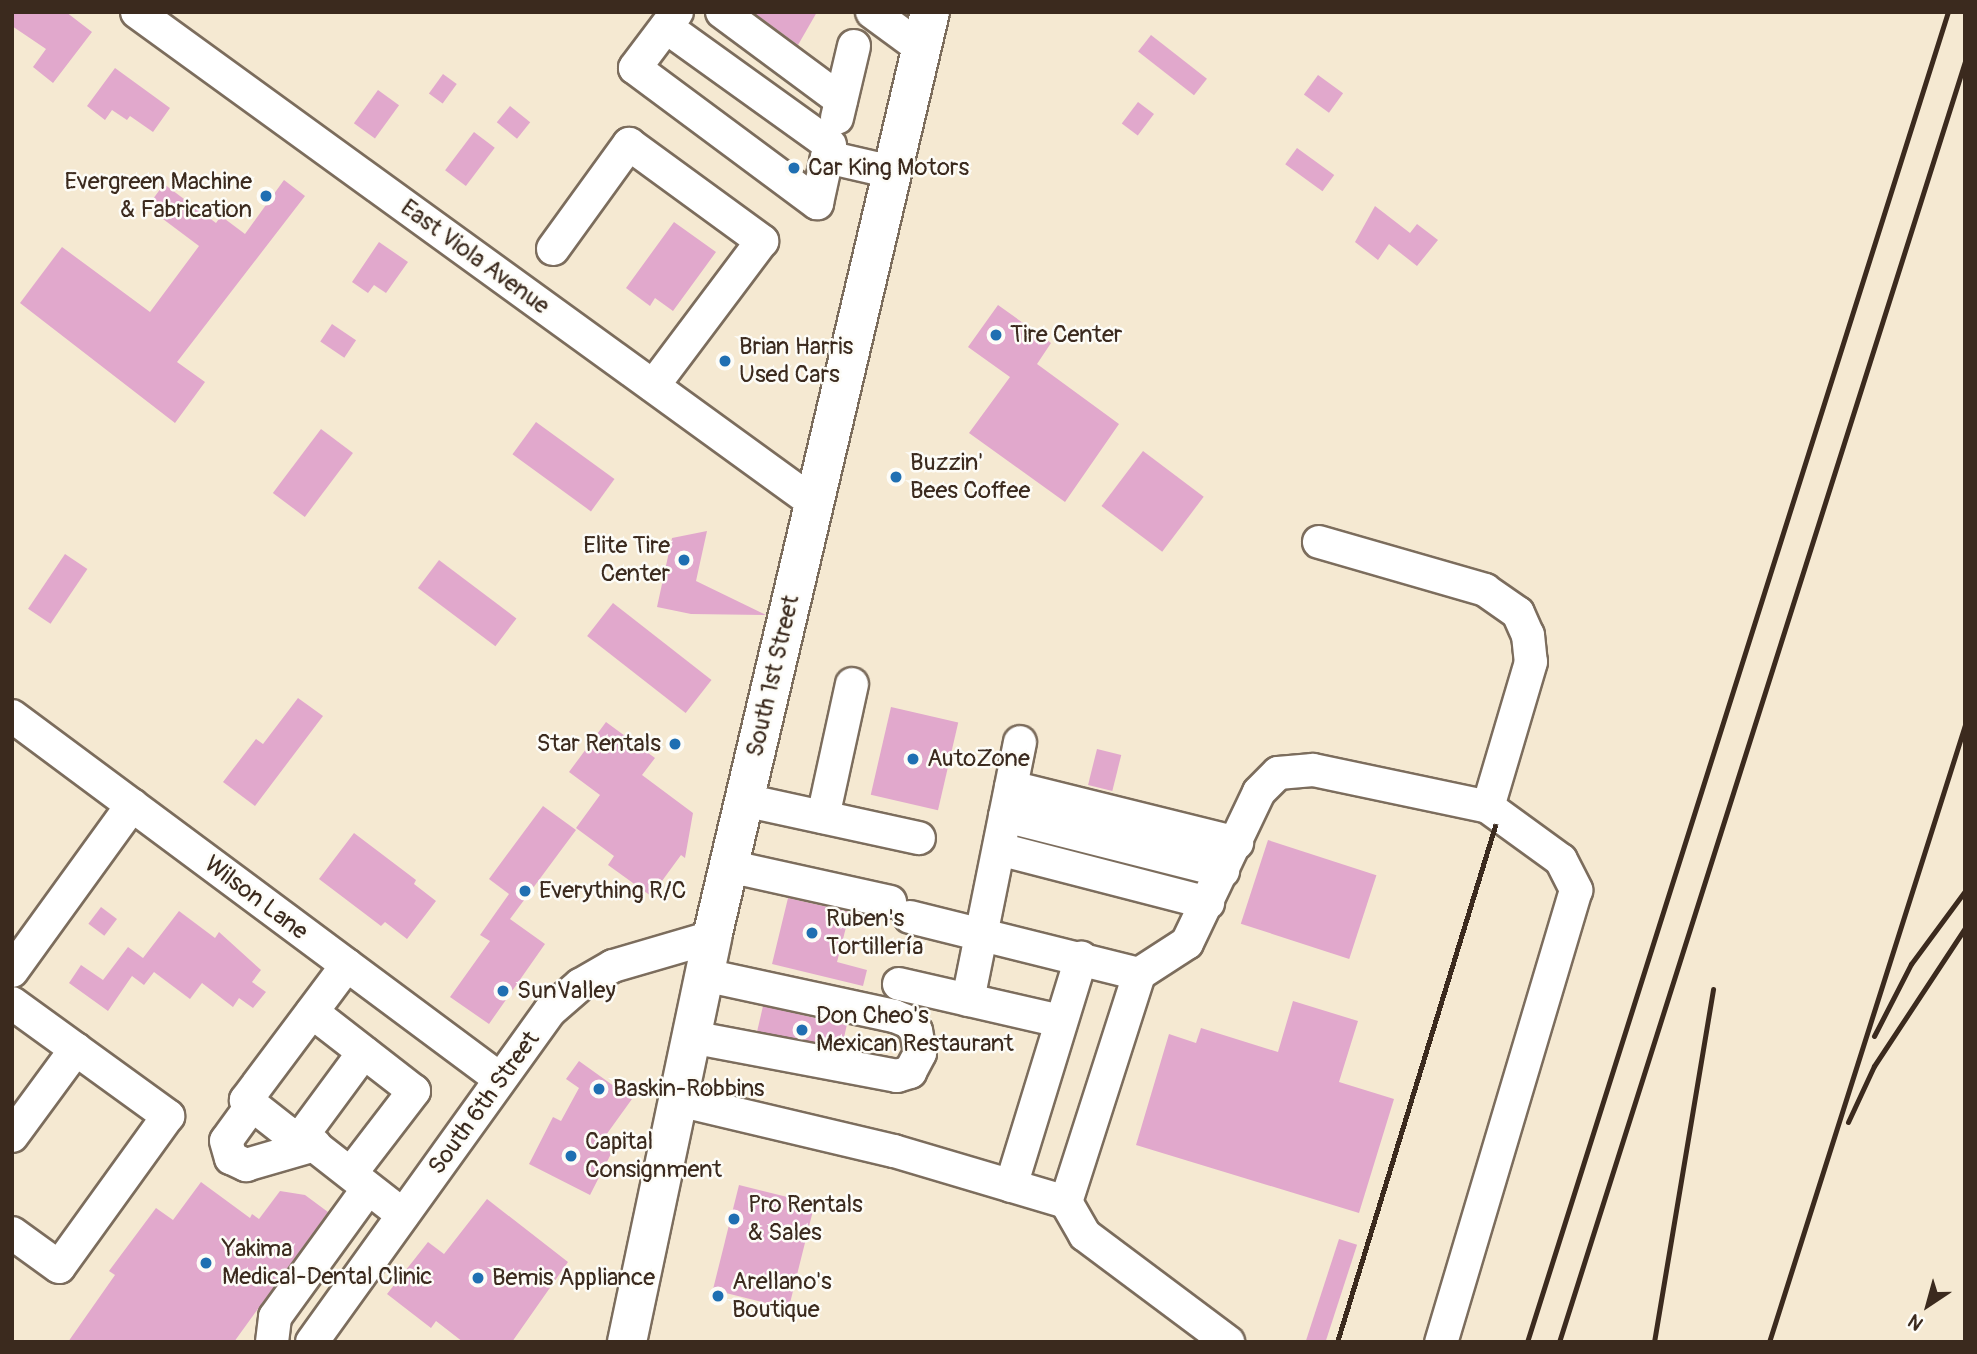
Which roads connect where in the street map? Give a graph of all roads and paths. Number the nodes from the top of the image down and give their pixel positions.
1 (137, 12) edge
2 (722, 12) edge
3 (872, 12) edge
4 (671, 20) edge
5 (925, 30) edge
6 (854, 46) dead end
7 (841, 100) junction
8 (829, 151) junction
9 (892, 172) junction
10 (553, 249) dead end
11 (653, 386) junction
12 (813, 502) junction
13 (1320, 542) dead end
14 (852, 684) dead end
15 (12, 716) edge
16 (1020, 742) dead end
17 (744, 800) junction
18 (1008, 802) junction
19 (132, 805) junction
20 (1488, 807) junction
21 (823, 817) junction
22 (919, 838) dead end
23 (1237, 843) junction
24 (999, 849) junction
25 (729, 866) junction
26 (1223, 871) junction
27 (1208, 903) junction
28 (982, 934) junction
29 (712, 937) junction
30 (1081, 958) junction
31 (347, 965) junction
32 (12, 971) edge
33 (1139, 974) junction
34 (704, 975) junction
35 (899, 984) dead end
36 (968, 1000) junction
37 (12, 1003) edge
38 (312, 1012) junction
39 (1061, 1021) junction
40 (691, 1037) junction
41 (76, 1049) junction
42 (364, 1052) junction
43 (500, 1079) junction
44 (678, 1100) junction
45 (251, 1105) junction
46 (12, 1136) edge
47 (309, 1141) junction
48 (359, 1181) junction
49 (1011, 1186) junction
50 (1066, 1202) junction
51 (403, 1216) junction
52 (12, 1233) edge
53 (272, 1342) edge
54 (313, 1342) edge
55 (627, 1342) edge
56 (1228, 1342) edge
57 (1441, 1342) edge

1 - 11 street, East Viola Avenue
2 - 7 street
3 - 5 street
4 - 8 street
4 - 8 street
5 - 9 main road, South 1st Street
6 - 7 street
7 - 8 street
8 - 9 street
9 - 12 main road, South 1st Street
10 - 11 street
11 - 12 street, East Viola Avenue
12 - 17 main road, South 1st Street
13 - 20 street
14 - 21 street
15 - 19 street, Wilson Lane
16 - 18 street
17 - 21 street
17 - 25 main road, South 1st Street
18 - 23 street
18 - 24 street
18 - 26 street
19 - 31 street, Wilson Lane
19 - 32 street
20 - 23 street
20 - 57 street
21 - 22 street
23 - 26 street
24 - 27 street
24 - 28 street
25 - 28 street
25 - 29 main road, South 1st Street
26 - 27 street
27 - 33 street
28 - 30 street
28 - 36 street
29 - 34 main road, South 1st Street
29 - 43 street, South 6th Street
30 - 33 street
30 - 39 street
31 - 38 street
31 - 43 street, Wilson Lane
33 - 50 street
34 - 40 main road, South 1st Street
34 - 40 street
35 - 36 street
36 - 39 street
37 - 41 street
38 - 42 street
38 - 45 street
39 - 49 street
40 - 44 main road, South 1st Street
41 - 46 street
41 - 52 street
42 - 47 street
42 - 48 street
43 - 51 street, South 6th Street
44 - 49 street
44 - 55 main road, South 1st Street
45 - 47 street
45 - 47 street
47 - 48 street
48 - 51 street
48 - 53 street
49 - 50 street
50 - 56 street
51 - 54 street, South 6th Street

